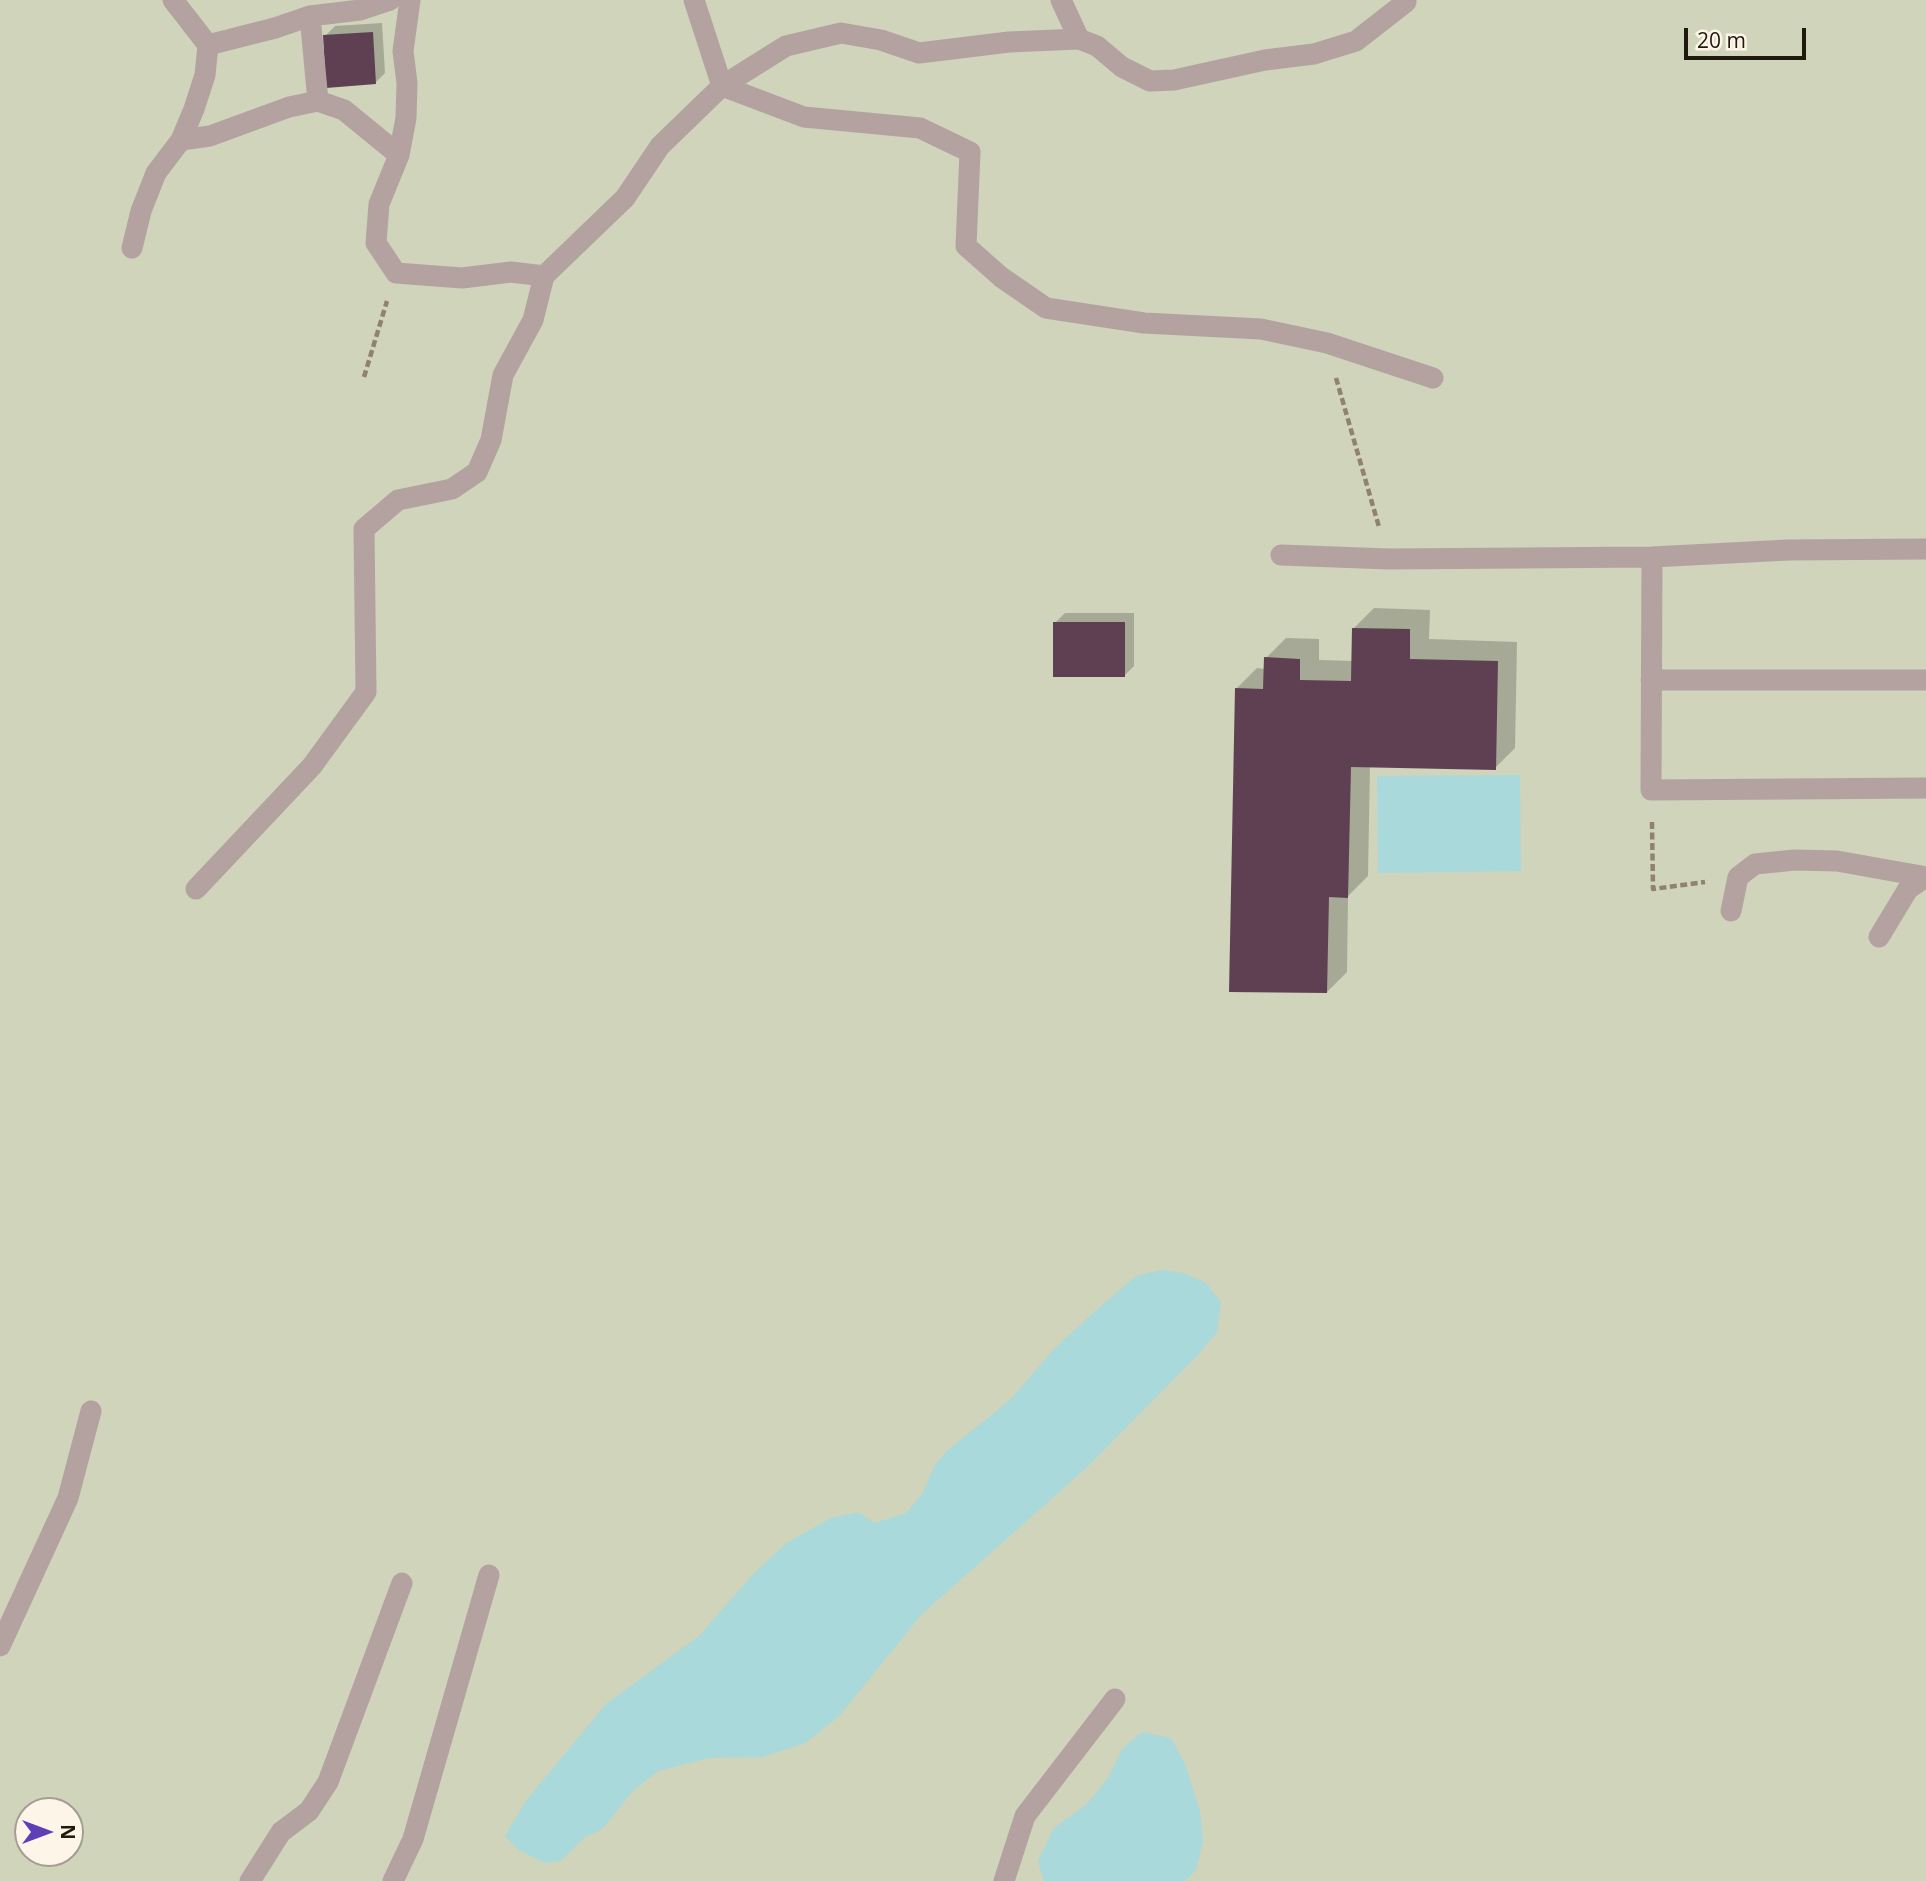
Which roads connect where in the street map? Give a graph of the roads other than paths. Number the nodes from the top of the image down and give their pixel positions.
1 (173, 0) edge
2 (390, 0) edge
3 (410, 0) edge
4 (694, 0) edge
5 (1061, 0) edge
6 (1406, 2) dead end
7 (310, 16) junction
8 (1079, 38) junction
9 (208, 45) junction
10 (722, 86) junction
11 (317, 101) junction
12 (181, 140) junction
13 (399, 155) junction
14 (132, 248) dead end
15 (544, 276) junction
16 (1433, 378) dead end
17 (1926, 549) edge
18 (1281, 555) dead end
19 (1652, 557) junction
20 (1651, 680) junction
21 (1926, 680) edge
22 (1926, 788) edge
23 (1926, 877) edge
24 (196, 889) dead end
25 (1731, 911) dead end
26 (1879, 937) dead end
27 (91, 1411) dead end
28 (489, 1575) dead end
29 (402, 1583) dead end
30 (0, 1646) edge
31 (1115, 1699) dead end
32 (250, 1881) edge
33 (393, 1881) edge
34 (1004, 1881) edge

1 - 9 lane
2 - 7 lane
3 - 13 lane
4 - 10 lane
5 - 8 lane
6 - 8 lane
7 - 9 lane
7 - 11 lane
8 - 10 lane
9 - 12 lane
10 - 15 lane
10 - 16 lane
11 - 12 lane
11 - 13 lane
12 - 14 lane
13 - 15 lane
15 - 24 lane
17 - 19 lane
18 - 19 lane
19 - 20 lane
20 - 21 lane
20 - 22 lane
23 - 25 lane
23 - 26 lane
27 - 30 lane
28 - 33 lane
29 - 32 lane
31 - 34 lane

